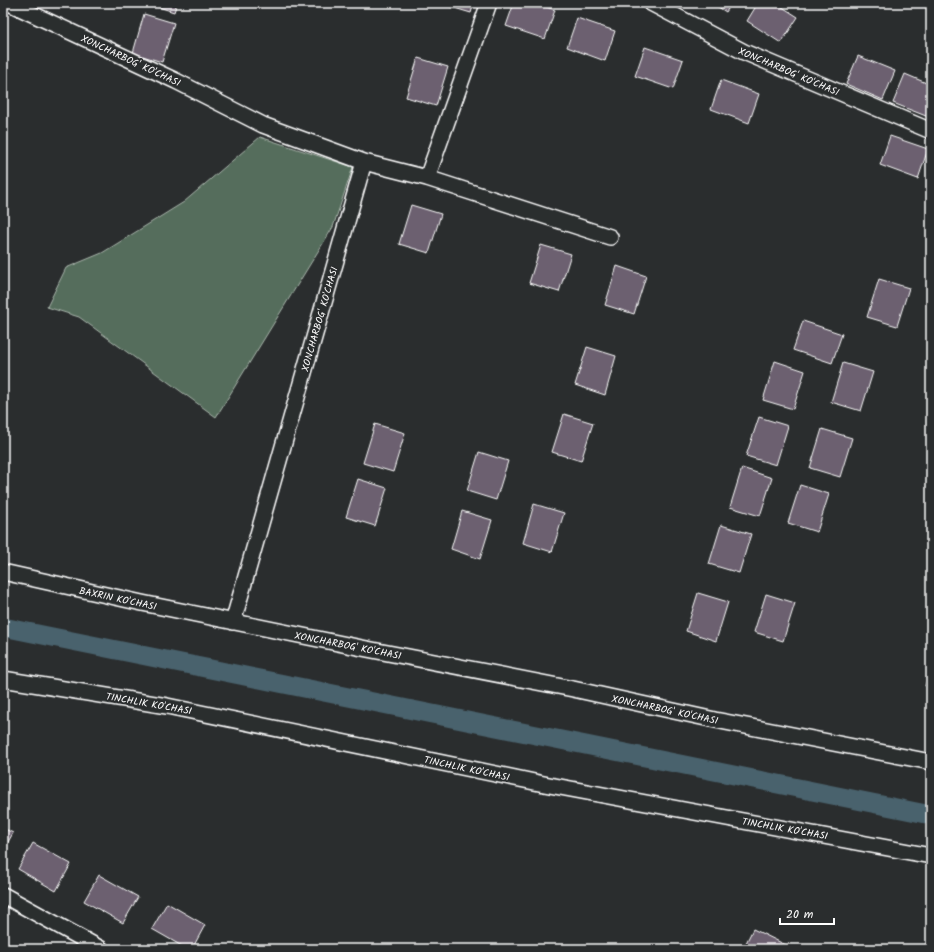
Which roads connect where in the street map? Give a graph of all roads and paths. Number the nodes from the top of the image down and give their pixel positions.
1 (9, 3) edge
2 (489, 3) edge
3 (651, 3) edge
4 (931, 131) edge
5 (364, 162) junction
6 (427, 178) junction
7 (610, 237) dead end
8 (3, 572) edge
9 (233, 622) junction
10 (3, 679) edge
11 (931, 762) edge
12 (931, 856) edge
13 (3, 895) edge
14 (101, 949) edge

1 - 5 street, XONCHARBOG' KO'CHASI
2 - 6 street
3 - 4 street, XONCHARBOG' KO'CHASI
5 - 6 street, XONCHARBOG' KO'CHASI
5 - 9 street, XONCHARBOG' KO'CHASI
6 - 7 street, XONCHARBOG' KO'CHASI
8 - 9 street, BAXRIN KO'CHASI
9 - 11 street, XONCHARBOG' KO'CHASI
10 - 12 street, TINCHLIK KO'CHASI
13 - 14 street

